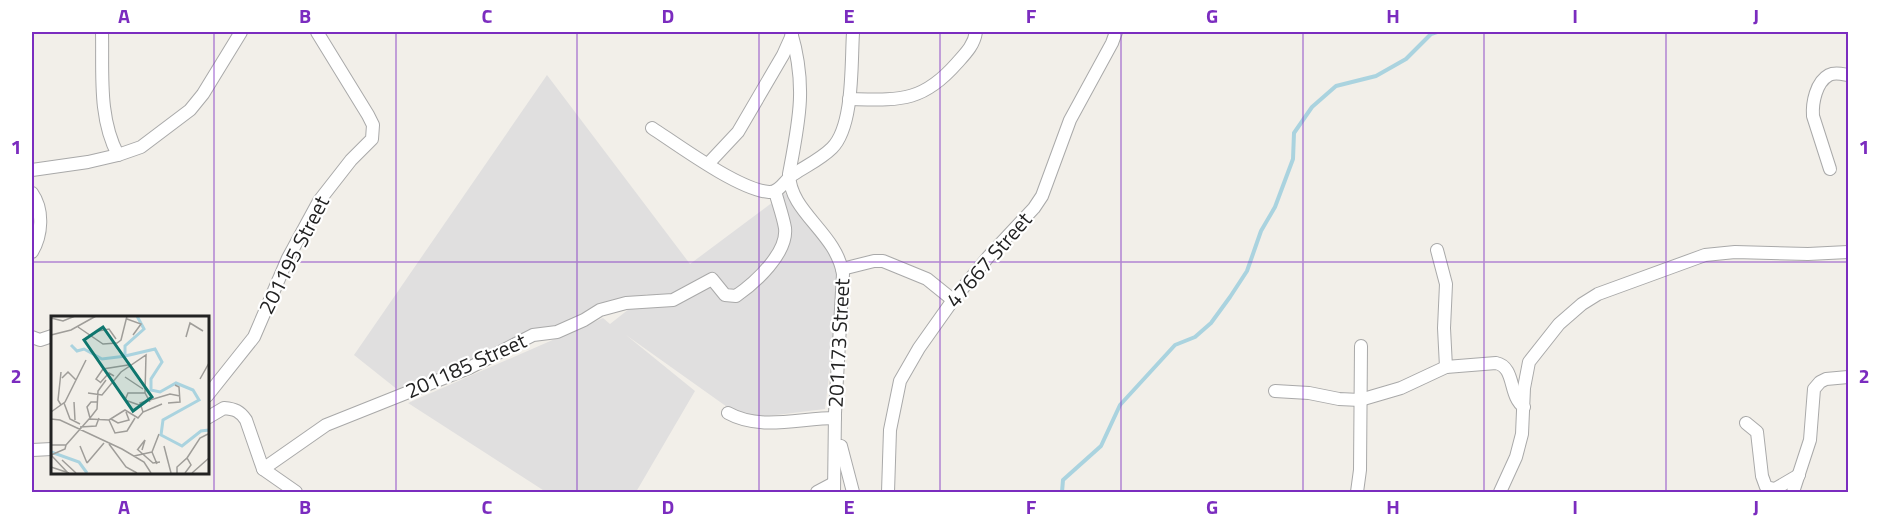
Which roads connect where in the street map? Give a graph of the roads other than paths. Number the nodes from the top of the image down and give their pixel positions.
1 (102, 32) edge
2 (241, 32) edge
3 (317, 32) edge
4 (976, 32) edge
5 (1116, 32) edge
6 (791, 33) edge
7 (853, 33) edge
8 (1848, 75) edge
9 (849, 99) junction
10 (652, 128) dead end
11 (118, 155) junction
12 (708, 164) junction
13 (1830, 169) dead end
14 (32, 170) edge
15 (789, 176) junction
16 (775, 191) junction
17 (32, 194) edge
18 (1437, 250) dead end
19 (32, 252) edge
20 (1848, 252) edge
21 (842, 269) junction
22 (953, 300) junction
23 (32, 336) edge
24 (51, 336) edge
25 (1361, 346) dead end
26 (1446, 367) junction
27 (1848, 376) edge
28 (1275, 391) dead end
29 (208, 395) edge
30 (1360, 400) junction
31 (1524, 407) junction
32 (728, 413) dead end
33 (208, 417) edge
34 (835, 418) junction
35 (1746, 423) dead end
36 (51, 448) edge
37 (32, 450) edge
38 (835, 450) junction
39 (263, 469) junction
40 (1798, 475) junction
41 (834, 488) edge
42 (296, 492) edge
43 (817, 492) edge
44 (853, 492) edge
45 (888, 492) edge
46 (1357, 492) edge
47 (1500, 492) edge
48 (1793, 492) edge

1 - 11 street
2 - 11 street
3 - 29 street, 201195 Street
4 - 9 street
5 - 22 street, 47667 Street
6 - 12 street
6 - 15 street
7 - 9 street
8 - 13 street
9 - 15 street
10 - 12 street
11 - 14 street
12 - 16 street
15 - 16 street
15 - 21 street, 201173 Street
16 - 39 street, 201185 Street
17 - 19 street
18 - 26 street
20 - 31 street
21 - 22 street
21 - 34 street, 201173 Street
22 - 45 street, 47667 Street
23 - 24 street
25 - 30 street
26 - 30 street
26 - 31 street
27 - 40 street
28 - 30 street
30 - 46 street
31 - 47 street
32 - 34 street
33 - 39 street
34 - 38 street, 201173 Street
35 - 40 street
36 - 37 street
38 - 41 street, 201173 Street
38 - 44 street
39 - 42 street
40 - 48 street
41 - 43 street

